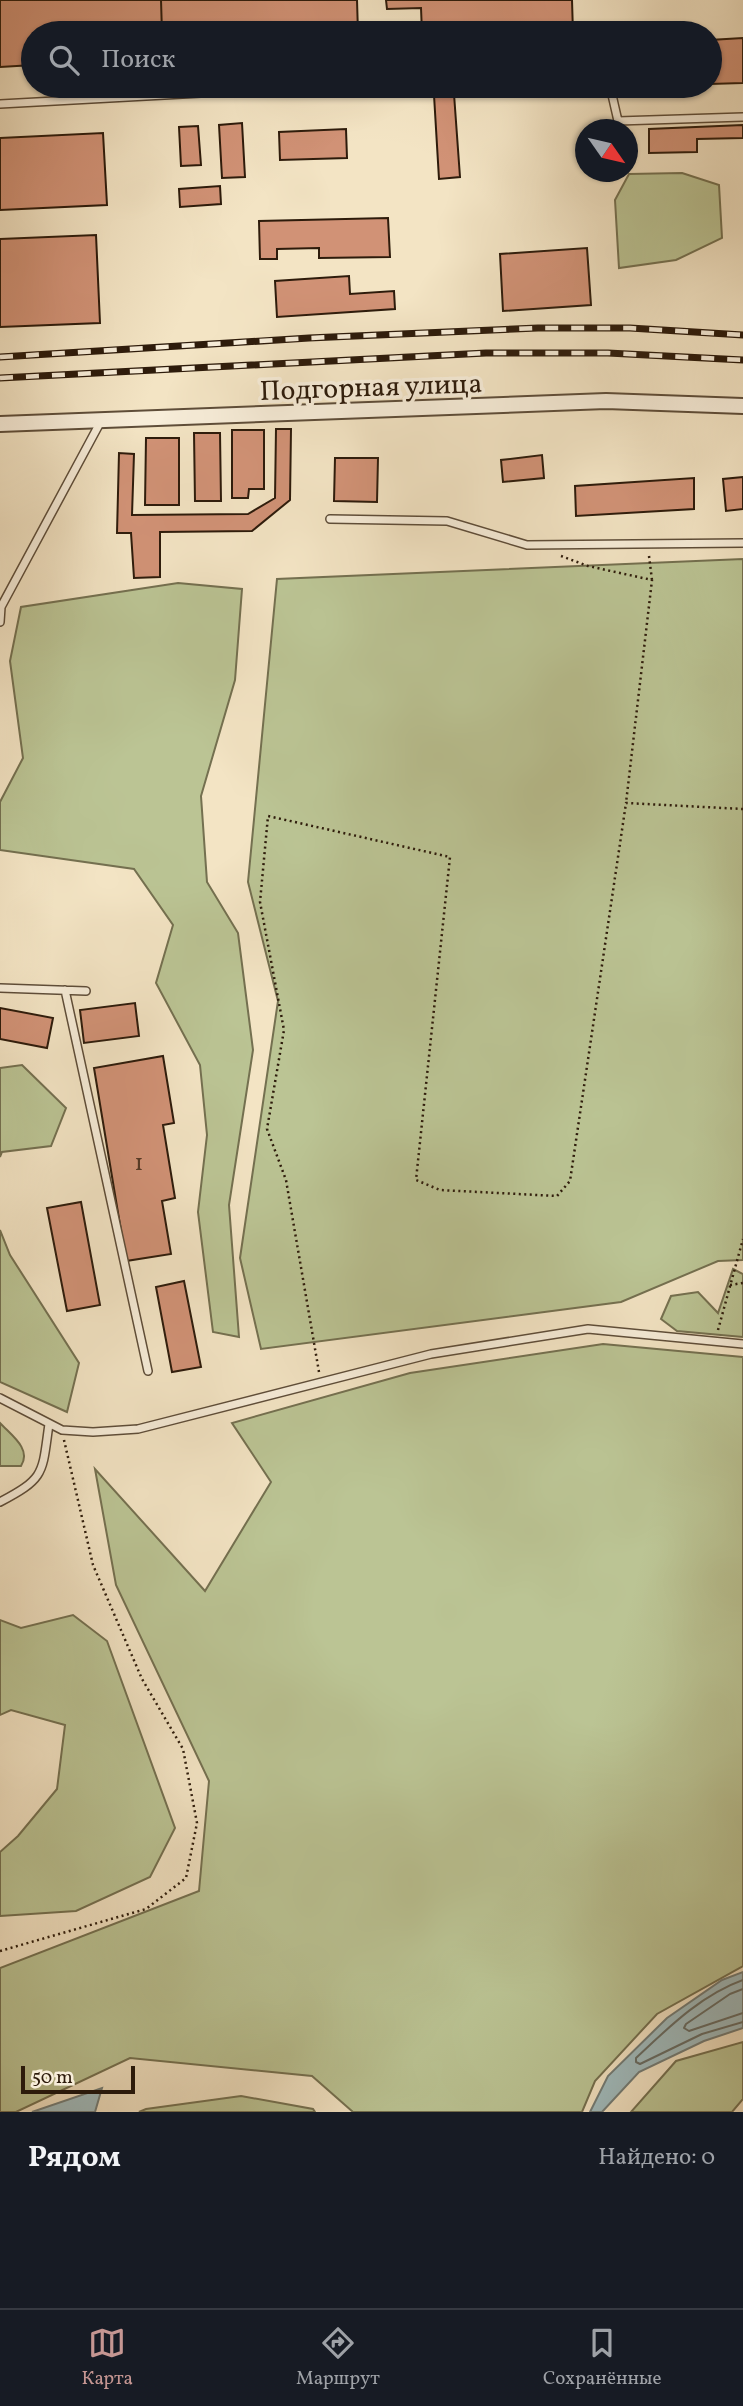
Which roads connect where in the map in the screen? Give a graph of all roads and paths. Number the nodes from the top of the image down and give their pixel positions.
1 (110, 98) edge
2 (613, 98) edge
3 (0, 104) edge
4 (743, 117) edge
5 (743, 406) edge
6 (102, 420) junction
7 (0, 424) edge
8 (330, 519) dead end
9 (743, 543) edge
10 (648, 544) junction
11 (552, 553) dead end
12 (652, 580) junction
13 (0, 622) edge
14 (626, 803) junction
15 (743, 809) edge
16 (0, 988) edge
17 (65, 990) junction
18 (86, 990) dead end
19 (743, 1239) edge
20 (743, 1283) edge
21 (730, 1285) junction
22 (714, 1342) junction
23 (743, 1344) edge
24 (148, 1371) dead end
25 (321, 1382) junction
26 (0, 1398) edge
27 (49, 1424) junction
28 (62, 1430) junction
29 (0, 1502) edge
30 (0, 1951) edge

1 - 3 lane
2 - 4 lane
5 - 6 street, Подгорная улица
6 - 7 street, Подгорная улица
6 - 13 lane
8 - 10 lane
9 - 10 lane
10 - 12 path
11 - 12 path
12 - 14 path
14 - 15 path
14 - 25 path
16 - 17 lane
17 - 18 lane
17 - 24 lane
19 - 21 path
20 - 21 path
21 - 22 path
22 - 23 lane
22 - 25 lane
25 - 28 lane
26 - 27 lane
27 - 28 lane
27 - 29 lane
28 - 30 path

